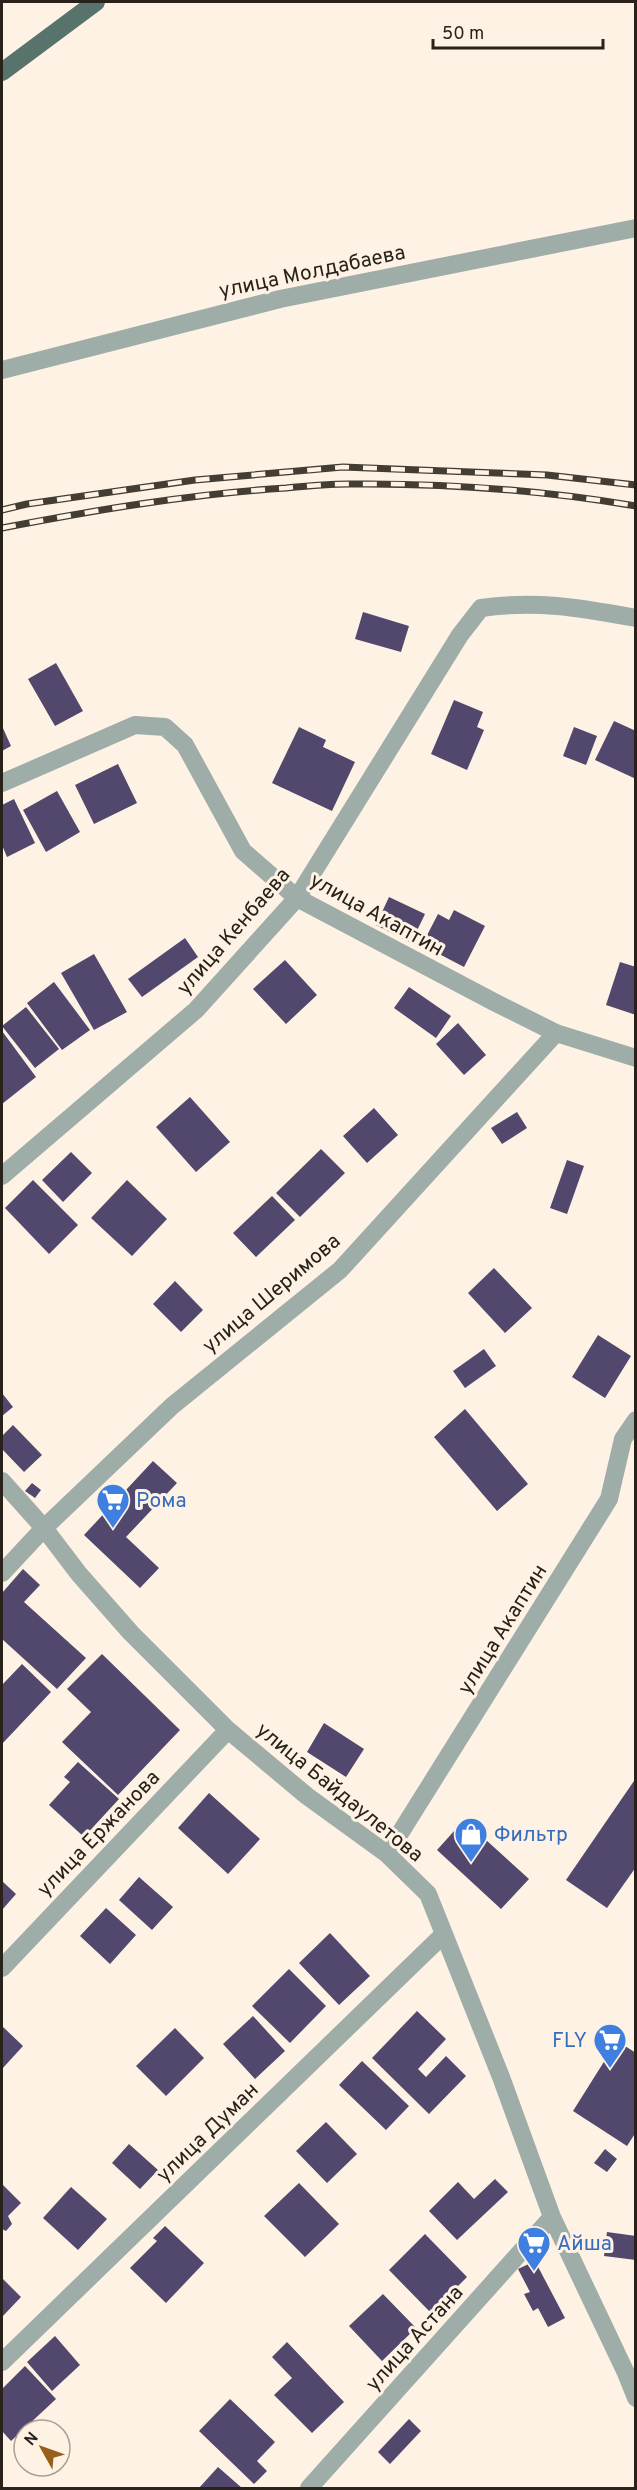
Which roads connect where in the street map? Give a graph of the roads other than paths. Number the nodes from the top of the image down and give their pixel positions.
1 (96, 2) edge
2 (2, 72) edge
3 (636, 228) edge
4 (2, 370) edge
5 (636, 618) edge
6 (2, 783) edge
7 (297, 898) junction
8 (556, 1033) junction
9 (636, 1058) edge
10 (2, 1176) edge
11 (636, 1420) edge
12 (2, 1481) edge
13 (44, 1528) junction
14 (2, 1573) edge
15 (228, 1730) junction
16 (387, 1854) junction
17 (444, 1934) junction
18 (2, 1968) edge
19 (552, 2217) junction
20 (2, 2362) edge
21 (631, 2367) edge
22 (636, 2398) edge
23 (309, 2488) edge

1 - 2 main road
3 - 4 street, улица Молдабаева
5 - 7 street, улица Кенбаева
6 - 7 street, улица Акаптин
7 - 8 street, улица Акаптин
7 - 10 street, улица Кенбаева
8 - 9 street, улица Акаптин
8 - 13 street, улица Шеримова
11 - 16 street, улица Акаптин
12 - 13 street, улица Байдаулетова
13 - 14 street, улица Шеримова
13 - 15 street, улица Байдаулетова
15 - 16 street, улица Байдаулетова
15 - 18 street, улица Ержанова
16 - 17 street, улица Байдаулетова
17 - 19 street, улица Байдаулетова
17 - 20 street, улица Думан
19 - 21 street, улица Байдаулетова
19 - 23 street, улица Астана
21 - 22 street, улица Байдаулетова

